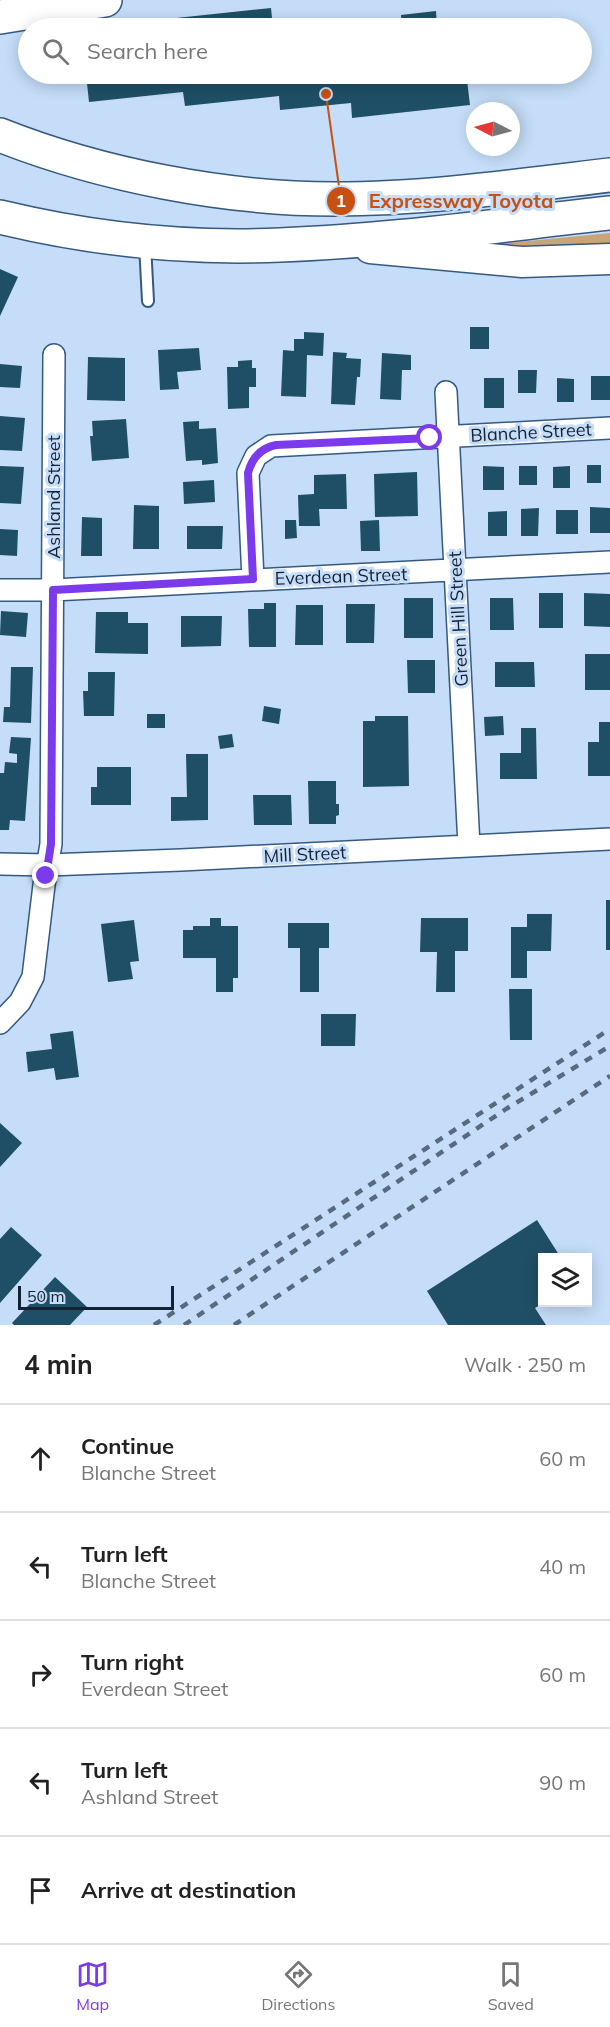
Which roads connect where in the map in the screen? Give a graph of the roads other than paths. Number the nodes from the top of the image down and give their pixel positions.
1 (105, 0) edge
2 (0, 17) edge
3 (0, 135) edge
4 (610, 175) edge
5 (610, 213) edge
6 (0, 217) edge
7 (145, 240) junction
8 (316, 243) junction
9 (610, 259) edge
10 (148, 301) dead end
11 (54, 355) dead end
12 (446, 392) dead end
13 (610, 428) edge
14 (448, 437) junction
15 (610, 562) edge
16 (455, 571) junction
17 (253, 579) junction
18 (53, 590) junction
19 (0, 591) edge
20 (610, 839) edge
21 (469, 846) junction
22 (0, 864) edge
23 (48, 865) junction
24 (0, 1023) edge

1 - 2 main road
3 - 4 main road
5 - 8 main road
6 - 7 main road
7 - 8 main road
7 - 10 lane
8 - 9 main road
11 - 18 street, Ashland Street
12 - 14 street, Green Hill Street
13 - 14 street, Blanche Street
14 - 16 street, Green Hill Street
14 - 17 street, Blanche Street
15 - 16 street, Everdean Street
16 - 17 street, Everdean Street
16 - 21 street, Green Hill Street
17 - 18 street, Everdean Street
18 - 19 street, Everdean Street
18 - 23 street, Ashland Street
20 - 21 street, Mill Street
21 - 23 street, Mill Street
22 - 23 street, Mill Street
23 - 24 street, Ashland Street

